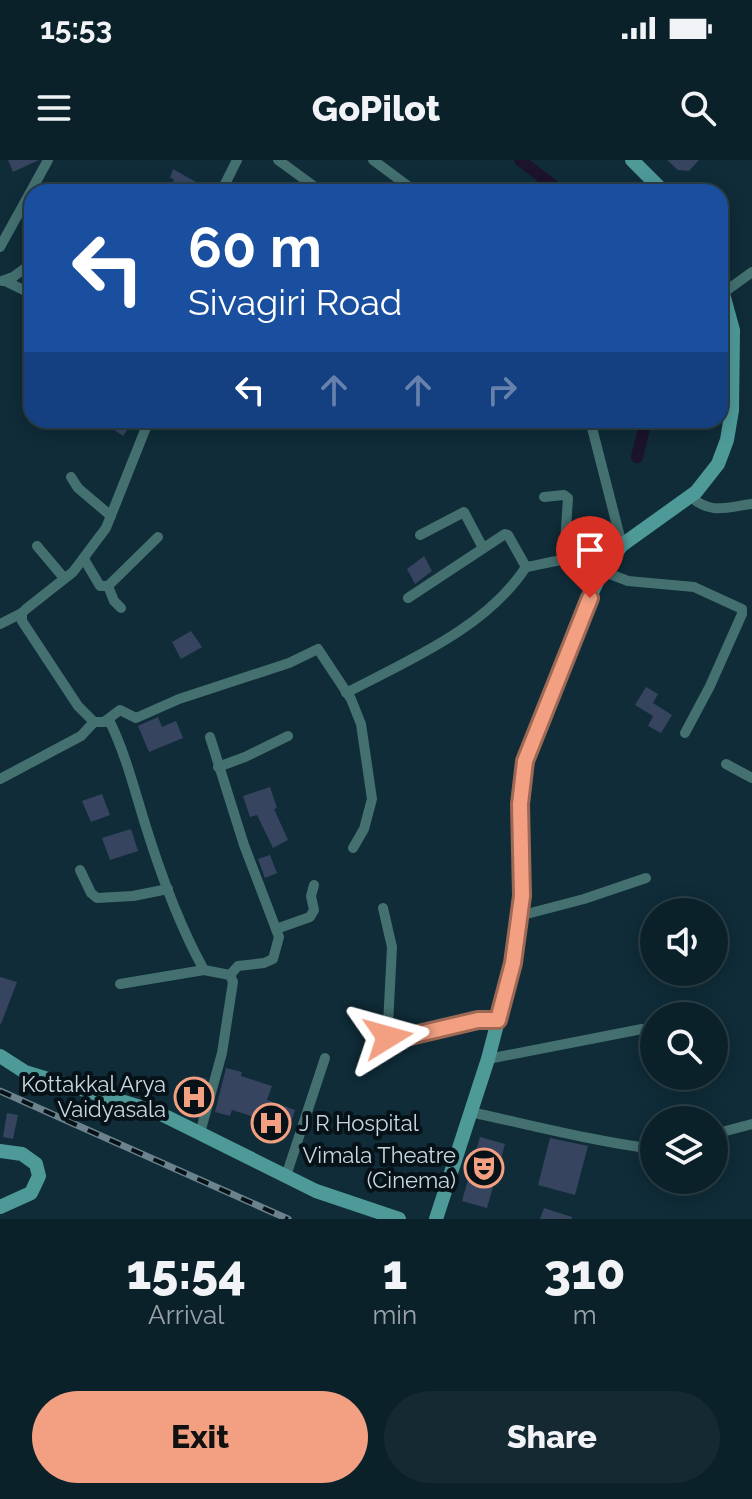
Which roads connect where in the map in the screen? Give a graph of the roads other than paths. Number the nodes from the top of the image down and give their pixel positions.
1 (48, 160) edge
2 (237, 160) edge
3 (278, 160) edge
4 (373, 160) edge
5 (632, 160) edge
6 (35, 184) edge
7 (225, 184) edge
8 (311, 184) edge
9 (405, 184) edge
10 (656, 184) edge
11 (24, 204) edge
12 (0, 247) edge
13 (24, 269) dead end
14 (752, 272) edge
15 (3, 281) edge
16 (728, 285) edge
17 (24, 290) edge
18 (728, 311) edge
19 (146, 428) edge
20 (592, 428) edge
21 (71, 477) dead end
22 (544, 497) dead end
23 (691, 497) junction
24 (752, 504) edge
25 (111, 516) junction
26 (420, 535) dead end
27 (158, 537) dead end
28 (622, 545) junction
29 (37, 546) dead end
30 (483, 548) junction
31 (564, 558) junction
32 (84, 559) junction
33 (526, 567) junction
34 (604, 568) junction
35 (64, 578) junction
36 (108, 586) junction
37 (408, 598) dead end
38 (121, 608) dead end
39 (747, 610) edge
40 (22, 613) junction
41 (0, 624) edge
42 (346, 693) junction
43 (99, 722) junction
44 (685, 733) dead end
45 (288, 736) dead end
46 (210, 737) dead end
47 (726, 764) dead end
48 (218, 767) junction
49 (752, 778) edge
50 (0, 779) edge
51 (353, 848) dead end
52 (80, 870) dead end
53 (646, 878) dead end
54 (314, 885) dead end
55 (168, 889) junction
56 (383, 908) dead end
57 (519, 916) junction
58 (276, 929) junction
59 (204, 970) junction
60 (230, 975) junction
61 (120, 984) dead end
62 (498, 1020) junction
63 (640, 1029) edge
64 (0, 1056) edge
65 (325, 1058) dead end
66 (488, 1059) junction
67 (470, 1112) junction
68 (752, 1124) edge
69 (728, 1130) edge
70 (200, 1133) junction
71 (640, 1147) edge
72 (0, 1151) edge
73 (286, 1176) junction
74 (0, 1207) edge
75 (399, 1219) edge
76 (436, 1219) edge

1 - 6 street
2 - 7 street
3 - 8 street
4 - 9 street
5 - 10 main road
11 - 12 street
13 - 15 street
14 - 16 street
15 - 17 street
18 - 23 main road
19 - 25 street
20 - 28 street
21 - 25 street
22 - 31 street
23 - 24 street
23 - 28 main road
25 - 32 street
26 - 30 street
27 - 36 street
28 - 34 main road
29 - 35 street
30 - 33 street
30 - 37 street
31 - 33 street
31 - 34 street
32 - 35 street
32 - 36 street
33 - 42 street
34 - 39 street
34 - 57 main road
35 - 40 street
36 - 38 street
39 - 44 street
40 - 41 street
40 - 43 street
42 - 43 street
42 - 51 street
43 - 50 street
43 - 55 street
45 - 48 street
46 - 48 street
47 - 49 street
48 - 58 street
52 - 55 street
53 - 57 street
54 - 58 street
55 - 59 street
56 - 62 street
57 - 62 main road
58 - 60 street
59 - 60 street
59 - 61 street
60 - 70 street
62 - 66 main road
63 - 66 street
64 - 70 main road
65 - 73 street
66 - 67 main road
67 - 71 street
67 - 76 main road
68 - 69 street
70 - 73 main road
72 - 74 main road
73 - 75 main road

